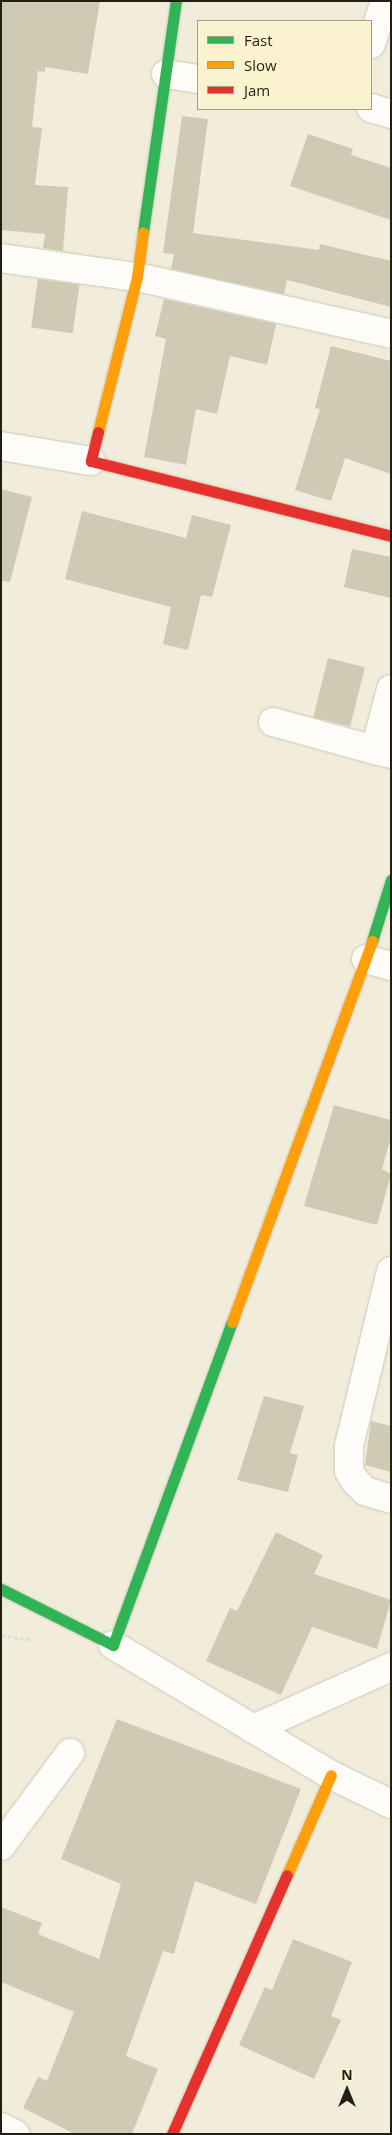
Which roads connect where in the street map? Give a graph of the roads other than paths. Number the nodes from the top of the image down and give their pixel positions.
1 (176, 1) edge
2 (385, 1) edge
3 (372, 41) edge
4 (166, 74) junction
5 (197, 78) edge
6 (372, 108) edge
7 (391, 114) edge
8 (1, 258) edge
9 (137, 277) junction
10 (391, 334) edge
11 (1, 446) edge
12 (91, 461) junction
13 (391, 536) edge
14 (391, 689) edge
15 (273, 722) dead end
16 (383, 752) edge
17 (391, 880) edge
18 (378, 962) edge
19 (391, 1272) edge
20 (391, 1499) edge
21 (1, 1589) edge
22 (113, 1645) junction
23 (391, 1667) edge
24 (253, 1729) junction
25 (70, 1754) dead end
26 (331, 1775) junction
27 (391, 1804) edge
28 (1, 1846) edge
29 (1, 2127) edge
30 (15, 2134) edge
31 (172, 2134) edge

1 - 4 street
2 - 3 street
4 - 5 street
4 - 9 street
6 - 7 street
8 - 9 street
9 - 10 street
9 - 12 street
11 - 12 street
12 - 13 street
14 - 16 street
15 - 16 street
17 - 18 street
18 - 22 street
19 - 20 street
21 - 22 street
22 - 24 street
23 - 24 street
24 - 26 street
25 - 28 street
26 - 27 street
26 - 31 street
29 - 30 street

